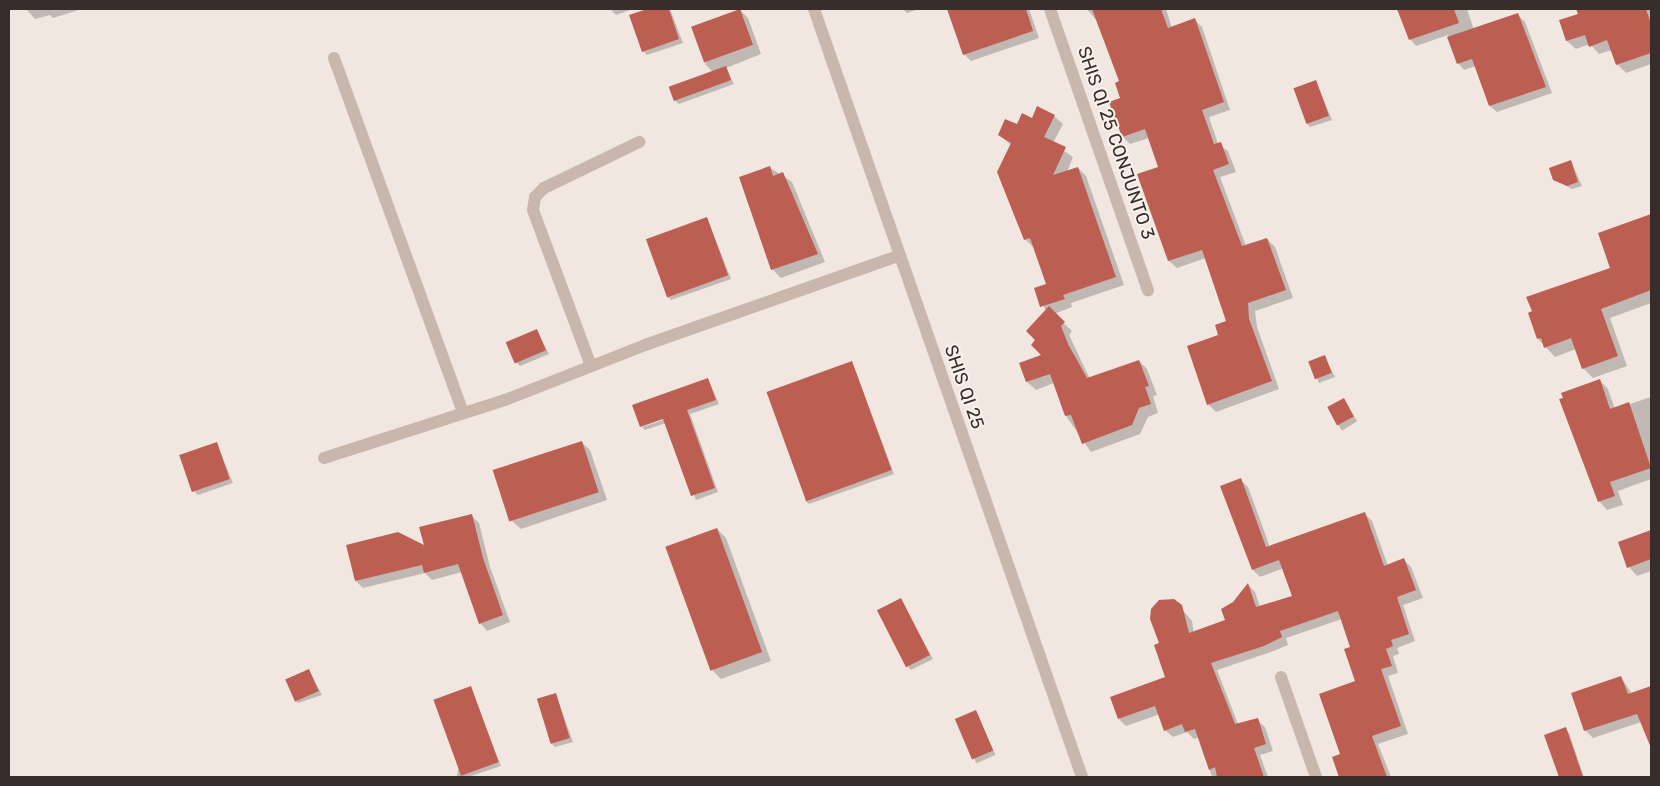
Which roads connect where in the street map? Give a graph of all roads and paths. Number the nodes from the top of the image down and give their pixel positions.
1 (814, 9) edge
2 (1050, 9) edge
3 (334, 58) dead end
4 (639, 142) dead end
5 (900, 255) junction
6 (1148, 290) dead end
7 (590, 366) junction
8 (463, 413) junction
9 (324, 458) dead end
10 (1281, 677) dead end
11 (1082, 777) edge
12 (1316, 777) edge

1 - 5 street, SHIS QI 25
2 - 6 street, SHIS QI 25 CONJUNTO 3
3 - 8 street
4 - 7 street
5 - 7 street
5 - 11 street, SHIS QI 25
7 - 8 street
8 - 9 street
10 - 12 street

